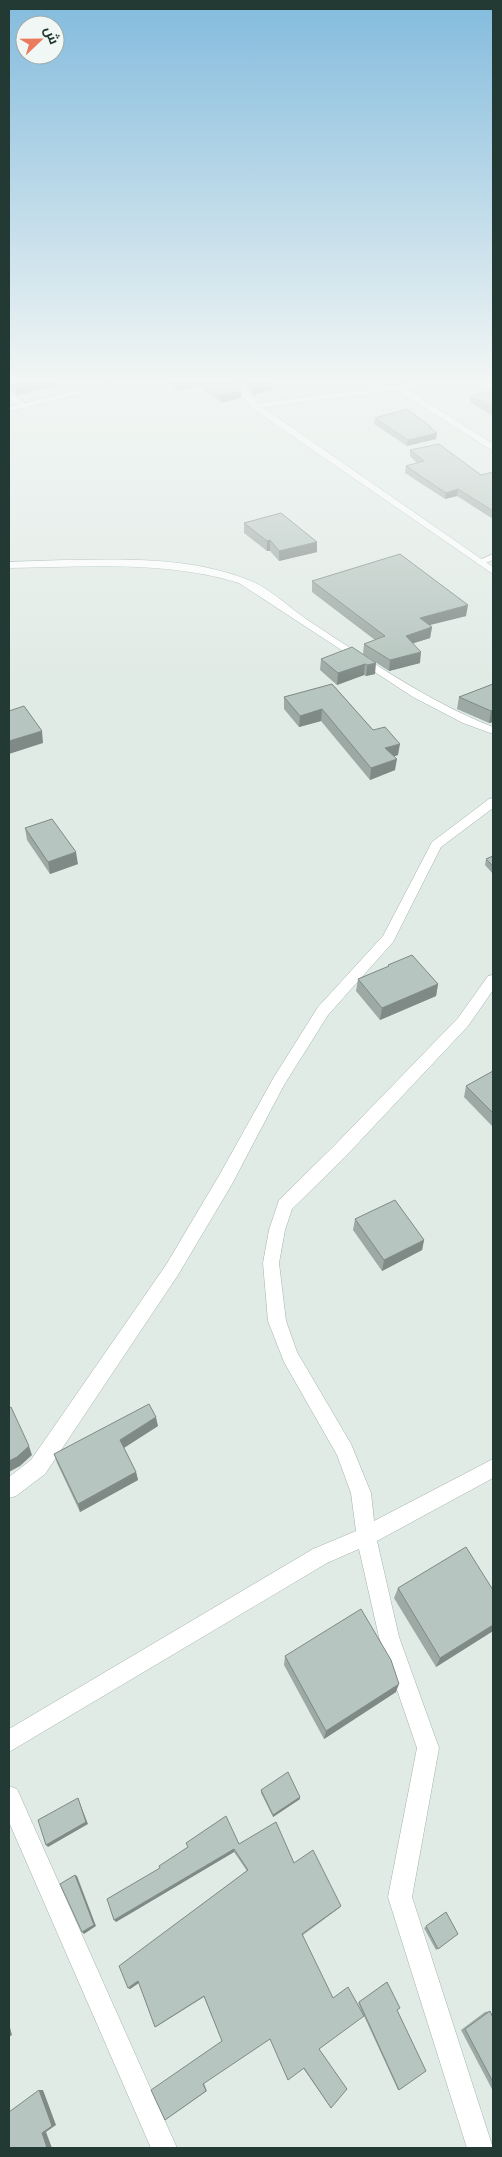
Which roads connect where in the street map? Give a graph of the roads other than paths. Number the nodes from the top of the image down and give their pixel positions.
1 (358, 478) edge
2 (493, 557) edge
3 (480, 562) junction
4 (9, 565) edge
5 (493, 571) edge
6 (493, 731) edge
7 (493, 802) edge
8 (493, 980) edge
9 (493, 1468) edge
10 (9, 1489) edge
11 (366, 1536) junction
12 (9, 1741) edge
13 (9, 1797) edge
14 (164, 2148) edge
15 (480, 2148) edge

1 - 3 street
2 - 3 street
3 - 5 street
4 - 6 street
7 - 10 street
8 - 11 street
9 - 11 street
11 - 12 street
11 - 15 street
13 - 14 street

